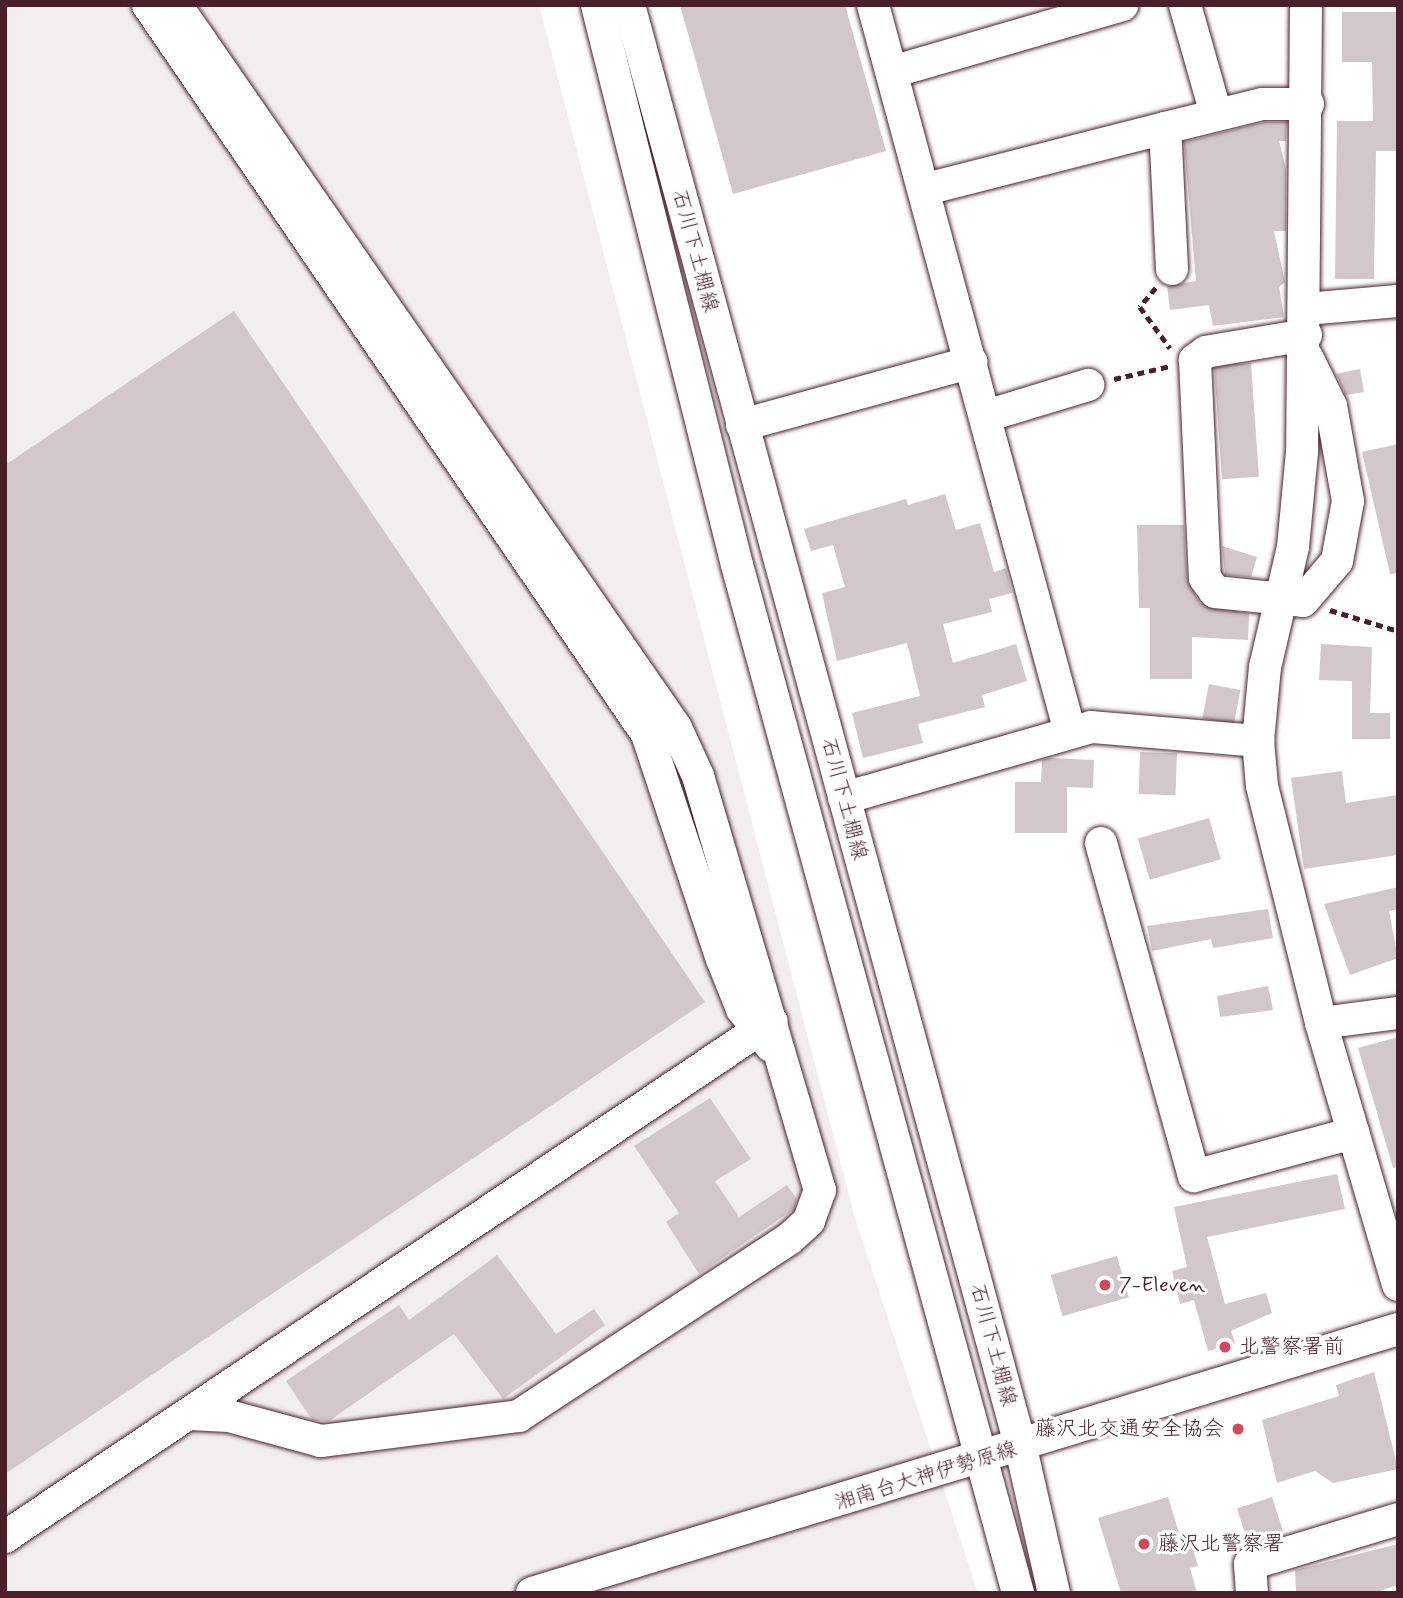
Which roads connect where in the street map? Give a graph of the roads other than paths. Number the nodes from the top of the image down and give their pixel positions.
1 (148, 5) edge
2 (176, 5) edge
3 (597, 5) edge
4 (629, 5) edge
5 (873, 5) edge
6 (1122, 5) edge
7 (1185, 5) edge
8 (1306, 5) edge
9 (892, 72) junction
10 (1308, 104) junction
11 (1216, 114) junction
12 (1165, 128) junction
13 (926, 189) junction
14 (1172, 268) dead end
15 (1398, 301) edge
16 (1306, 333) junction
17 (972, 362) junction
18 (1088, 385) road end
19 (986, 416) junction
20 (742, 425) junction
21 (1292, 602) junction
22 (1070, 733) junction
23 (1258, 741) junction
24 (844, 798) junction
25 (1101, 843) dead end
26 (1398, 1013) edge
27 (1321, 1023) junction
28 (764, 1025) junction
29 (1353, 1133) junction
30 (1398, 1285) edge
31 (1398, 1329) edge
32 (190, 1414) junction
33 (1021, 1448) junction
34 (985, 1459) junction
35 (1398, 1519) edge
36 (5, 1537) edge
37 (532, 1593) edge
38 (1018, 1593) edge
39 (1054, 1593) edge
40 (1252, 1593) edge

1 - 28 street
2 - 28 street
3 - 34 street, 石川下土棚線
4 - 20 street, 石川下土棚線
5 - 9 street
6 - 9 street
7 - 11 street
8 - 10 street
9 - 13 street
10 - 11 street
10 - 16 street
11 - 12 street
12 - 13 street
12 - 14 street
13 - 17 street
15 - 16 street
16 - 21 street
16 - 21 street
16 - 21 street
17 - 19 street
17 - 20 street
18 - 19 street
19 - 22 street
20 - 24 street, 石川下土棚線
21 - 23 street
22 - 23 street
22 - 24 street
23 - 27 street
24 - 33 street, 石川下土棚線
25 - 29 street
26 - 27 street
27 - 29 street
28 - 32 street
28 - 32 street
29 - 30 street
31 - 33 street, 湘南台大神伊勢原線
32 - 36 street
33 - 34 street, 湘南台大神伊勢原線
33 - 39 street, 石川下土棚線
34 - 37 street, 湘南台大神伊勢原線
34 - 38 street, 石川下土棚線
35 - 40 street

